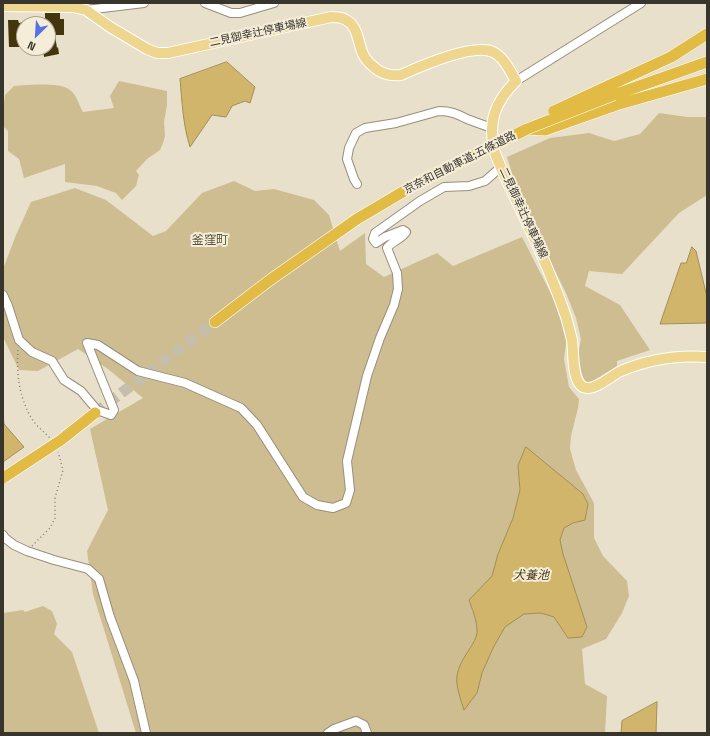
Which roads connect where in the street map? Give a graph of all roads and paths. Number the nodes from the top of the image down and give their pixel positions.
1 (144, 3) edge
2 (274, 3) edge
3 (641, 3) edge
4 (208, 4) edge
5 (73, 5) edge
6 (3, 6) edge
7 (86, 10) junction
8 (707, 34) edge
9 (707, 62) edge
10 (707, 79) edge
11 (516, 81) junction
12 (613, 96) junction
13 (492, 128) junction
14 (484, 150) junction
15 (501, 167) junction
16 (357, 184) dead end
17 (3, 295) edge
18 (215, 322) tunnel mouth
19 (707, 357) edge
20 (96, 413) tunnel mouth
21 (3, 478) edge
22 (3, 535) edge
23 (146, 733) edge
24 (328, 733) edge
25 (367, 733) edge

1 - 7 street
2 - 4 street
3 - 11 street
5 - 6 main road, 二見御幸辻停車場線
5 - 7 main road, 二見御幸辻停車場線
7 - 11 main road, 二見御幸辻停車場線
8 - 12 highway
9 - 12 highway, 京奈和自動車道;五條道路
10 - 12 highway
11 - 13 main road, 二見御幸辻停車場線
12 - 14 highway, 京奈和自動車道;五條道路, bridge
12 - 14 highway, bridge
13 - 15 main road, 二見御幸辻停車場線
13 - 16 street
14 - 18 highway, 京奈和自動車道;五條道路, bridge
15 - 17 street
15 - 19 main road, 二見御幸辻停車場線
20 - 21 highway, bridge
22 - 23 street
24 - 25 street

